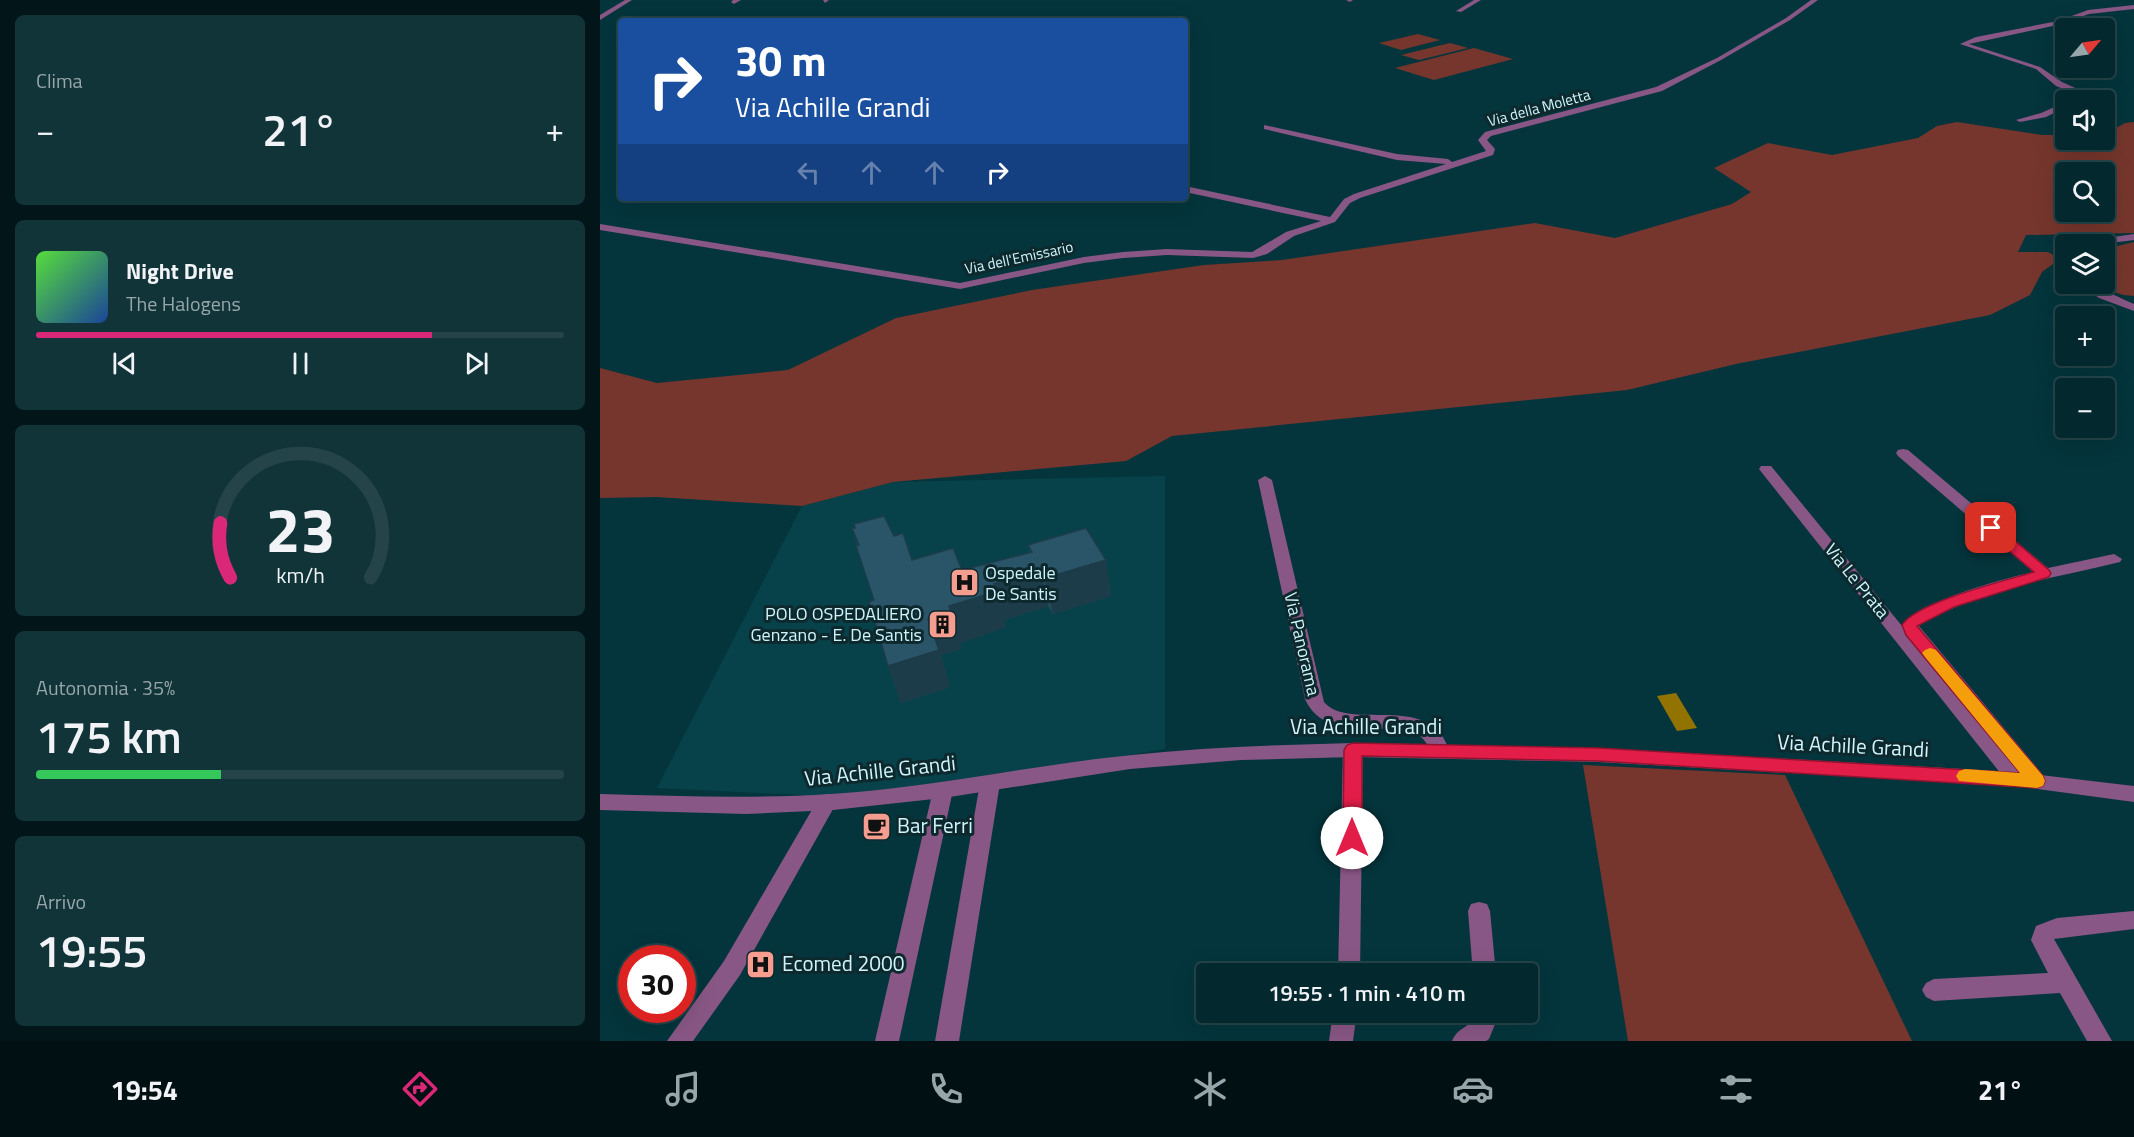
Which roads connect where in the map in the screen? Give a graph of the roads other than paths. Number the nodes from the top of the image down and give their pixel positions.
1 (629, 0) edge
2 (1479, 0) edge
3 (1815, 0) edge
4 (2134, 7) edge
5 (1458, 11) dead end
6 (600, 18) edge
7 (2074, 90) edge
8 (2055, 110) edge
9 (2020, 120) dead end
10 (1267, 126) dead end
11 (1466, 161) junction
12 (1188, 190) edge
13 (1332, 220) junction
14 (600, 227) edge
15 (2134, 237) edge
16 (2115, 240) edge
17 (2100, 294) edge
18 (2134, 308) edge
19 (1903, 453) dead end
20 (1766, 469) dead end
21 (1265, 480) dead end
22 (2114, 559) dead end
23 (2044, 573) junction
24 (1353, 750) junction
25 (1440, 750) junction
26 (2016, 779) junction
27 (2037, 781) junction
28 (990, 783) junction
29 (943, 790) junction
30 (2134, 794) edge
31 (600, 802) edge
32 (827, 802) junction
33 (1479, 911) dead end
34 (2134, 920) edge
35 (1349, 963) edge
36 (1484, 963) edge
37 (2064, 982) junction
38 (1934, 990) dead end
39 (1343, 1023) edge
40 (1484, 1023) edge
41 (679, 1041) edge
42 (887, 1041) edge
43 (947, 1041) edge
44 (1341, 1041) edge
45 (1464, 1041) edge
46 (2100, 1041) edge

1 - 6 street
2 - 5 street
3 - 11 street, Via della Moletta
4 - 7 street
8 - 9 street
10 - 11 street
11 - 13 street, Via della Moletta
12 - 13 street
13 - 14 street, Via dell'Emissario
15 - 16 street
17 - 18 street
19 - 23 street
20 - 26 street, Via Le Prata
21 - 25 street, Via Panorama
22 - 23 street, Via Le Prata
23 - 27 street, Via Le Prata
24 - 25 street, Via Achille Grandi
24 - 28 street, Via Achille Grandi
24 - 35 street
25 - 26 street, Via Achille Grandi
26 - 27 street, Via Achille Grandi
27 - 30 street, Via Achille Grandi
28 - 29 street, Via Achille Grandi
28 - 43 street
29 - 32 street, Via Achille Grandi
29 - 42 street
31 - 32 street, Via Achille Grandi
32 - 41 street
33 - 36 street
34 - 37 street
37 - 38 street
37 - 46 street
39 - 44 street
40 - 45 street

